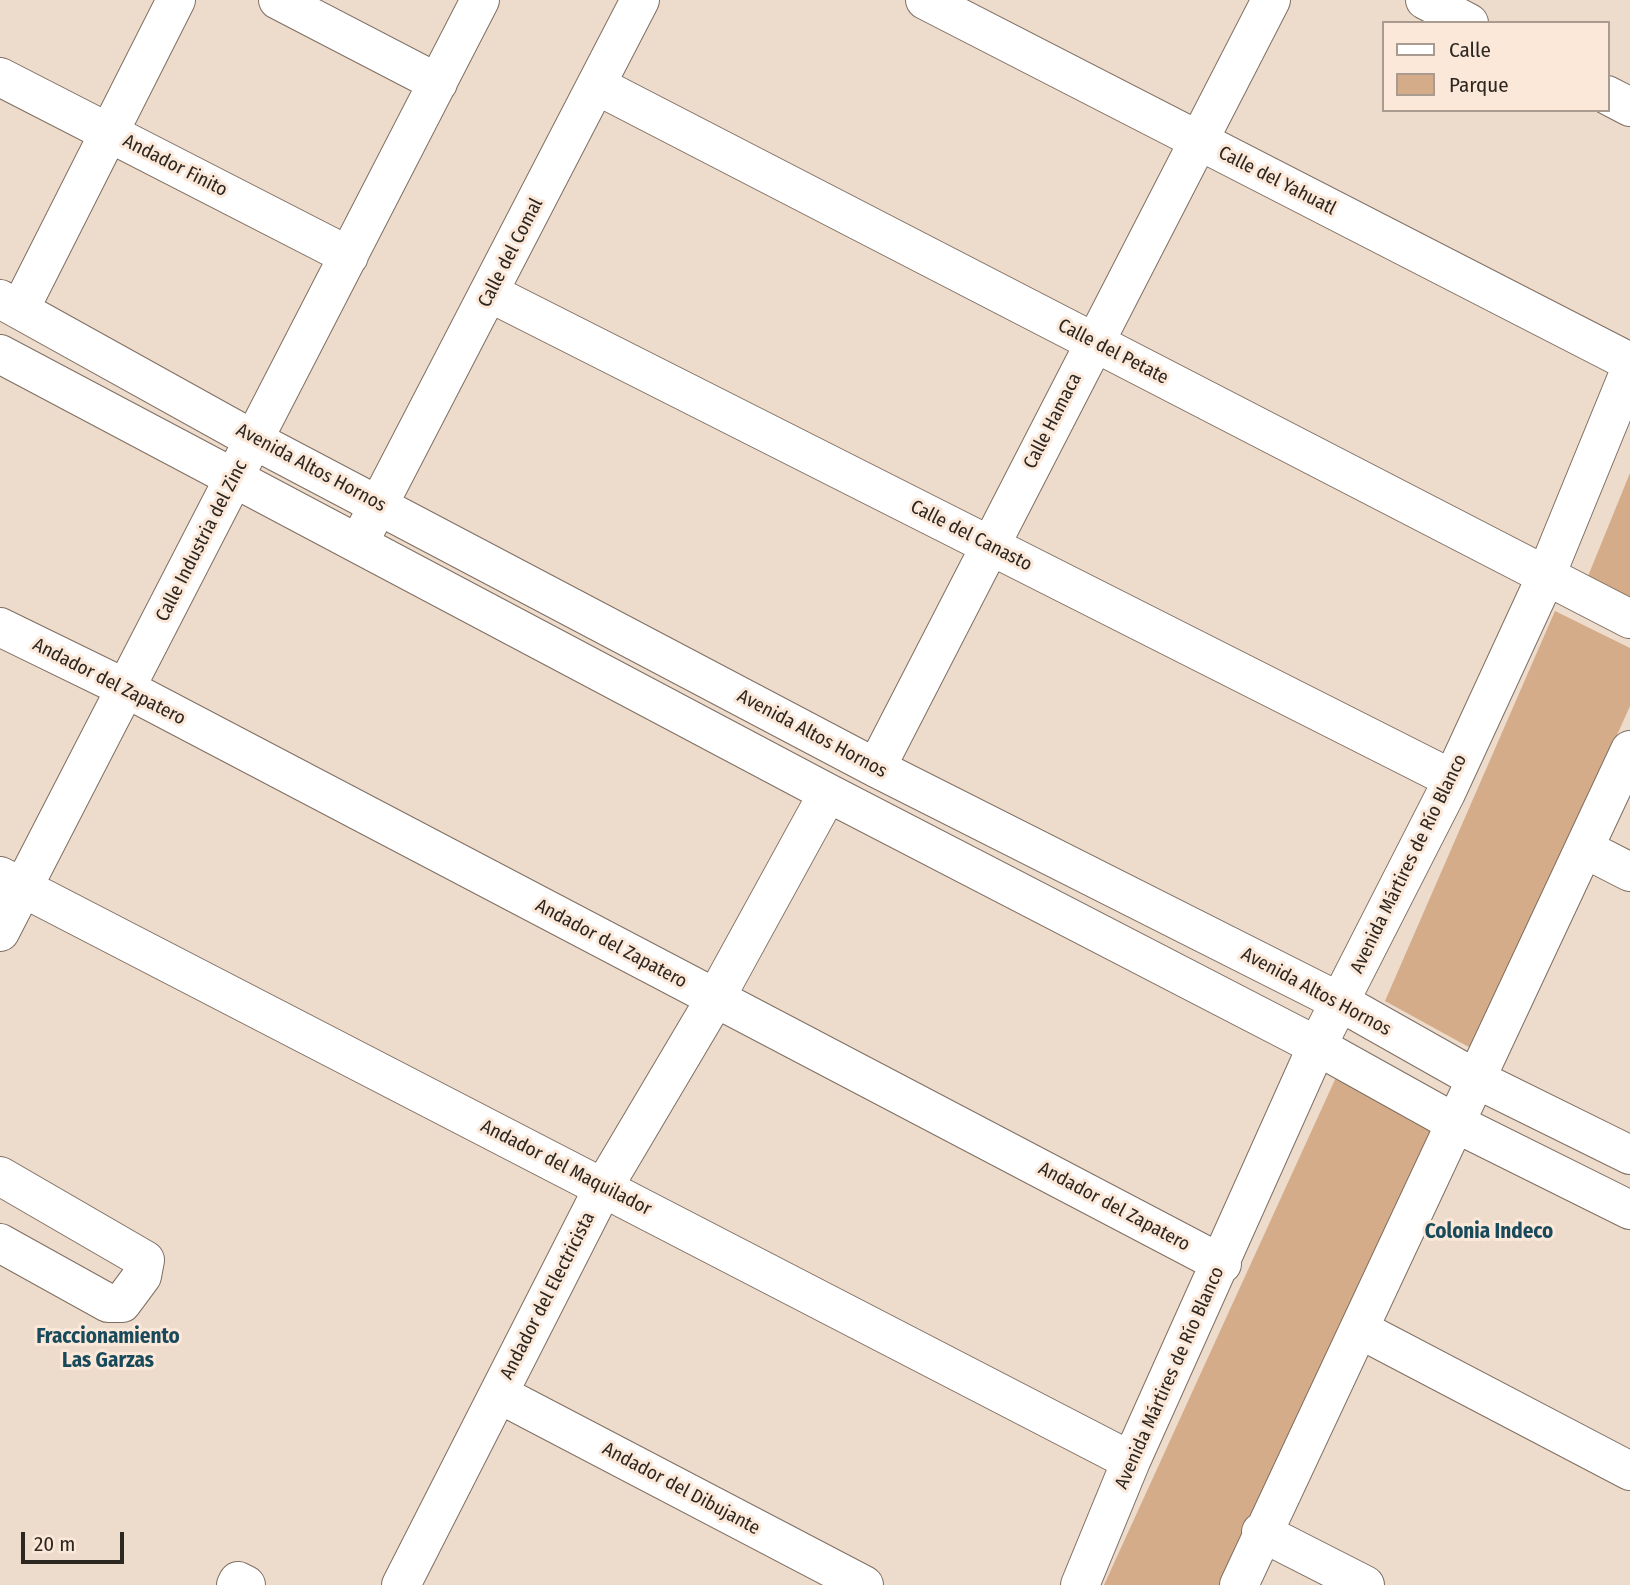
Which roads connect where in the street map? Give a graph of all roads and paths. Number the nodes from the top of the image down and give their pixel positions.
1 (176, 0) edge
2 (278, 0) edge
3 (480, 0) edge
4 (640, 0) edge
5 (925, 0) edge
6 (1270, 0) edge
7 (1425, 0) edge
8 (1465, 21) edge
9 (0, 77) edge
10 (438, 83) junction
11 (596, 85) junction
12 (1609, 96) edge
13 (1630, 107) edge
14 (108, 131) junction
15 (1198, 140) junction
16 (349, 256) junction
17 (490, 293) junction
18 (10, 304) edge
19 (1094, 342) junction
20 (0, 354) edge
21 (1630, 362) edge
22 (1630, 370) edge
23 (254, 440) junction
24 (234, 477) junction
25 (379, 504) junction
26 (358, 544) junction
27 (989, 545) junction
28 (1545, 575) junction
29 (1630, 619) edge
30 (0, 627) edge
31 (125, 688) junction
32 (1630, 750) edge
33 (876, 768) junction
34 (1452, 779) junction
35 (828, 793) junction
36 (1585, 849) junction
37 (1630, 872) edge
38 (11, 882) edge
39 (0, 932) edge
40 (715, 999) junction
41 (1340, 1002) junction
42 (1317, 1046) junction
43 (1478, 1080) junction
44 (1457, 1124) junction
45 (1630, 1156) edge
46 (0, 1176) edge
47 (603, 1188) junction
48 (1630, 1210) edge
49 (0, 1243) edge
50 (1222, 1264) junction
51 (1359, 1329) junction
52 (499, 1394) junction
53 (1131, 1461) junction
54 (1630, 1471) edge
55 (1261, 1532) junction
56 (236, 1585) edge
57 (246, 1585) edge
58 (401, 1585) edge
59 (864, 1585) edge
60 (1080, 1585) edge
61 (1239, 1585) edge
62 (1365, 1585) edge

1 - 14 street
2 - 10 street
3 - 10 street, Calle Industria del Zinc
4 - 11 street, Calle del Comal
5 - 15 street, Calle del Yahuatl
6 - 15 street, Calle Hamaca
7 - 8 street
9 - 14 street, Andador Finito
10 - 16 street, Calle Industria del Zinc
11 - 17 street, Calle del Comal
11 - 19 street, Calle del Petate
12 - 13 street
14 - 16 street, Andador Finito
14 - 18 street
15 - 19 street, Calle Hamaca
15 - 21 street, Calle del Yahuatl
16 - 23 street, Calle Industria del Zinc
17 - 25 street, Calle del Comal
17 - 27 street, Calle del Canasto
18 - 23 street, Avenida Altos Hornos
19 - 27 street, Calle Hamaca
19 - 28 street, Calle del Petate
20 - 24 street
22 - 28 street, Avenida Mártires de Río Blanco
23 - 24 street, Calle Industria del Zinc
23 - 25 street, Avenida Altos Hornos
24 - 26 street
24 - 31 street, Calle Industria del Zinc
25 - 26 street, Calle del Comal
25 - 33 street, Avenida Altos Hornos
26 - 35 street
27 - 33 street, Calle Hamaca
27 - 34 street, Calle del Canasto
28 - 29 street, Calle del Petate
28 - 34 street, Avenida Mártires de Río Blanco
30 - 31 street, Andador del Zapatero
31 - 38 street, Calle Industria del Zinc
31 - 40 street, Andador del Zapatero
32 - 36 street
33 - 41 street, Avenida Altos Hornos
34 - 41 street, Avenida Mártires de Río Blanco
35 - 40 street, Andador del Electricista
35 - 42 street
36 - 37 street
36 - 43 street
38 - 39 street, Calle Industria del Zinc
38 - 47 street, Andador del Maquilador
40 - 47 street, Andador del Electricista
40 - 50 street, Andador del Zapatero
41 - 42 street, Avenida Mártires de Río Blanco
41 - 43 street, Avenida Altos Hornos
42 - 44 street
42 - 50 street, Avenida Mártires de Río Blanco
43 - 44 street
43 - 45 street, Avenida Altos Hornos
44 - 48 street
44 - 51 street
46 - 49 street
47 - 52 street, Andador del Electricista
47 - 53 street, Andador del Maquilador
50 - 53 street, Avenida Mártires de Río Blanco
51 - 54 street
51 - 55 street
52 - 58 street, Andador del Electricista
52 - 59 street, Andador del Dibujante
53 - 60 street, Avenida Mártires de Río Blanco
55 - 61 street
55 - 62 street
56 - 57 street

